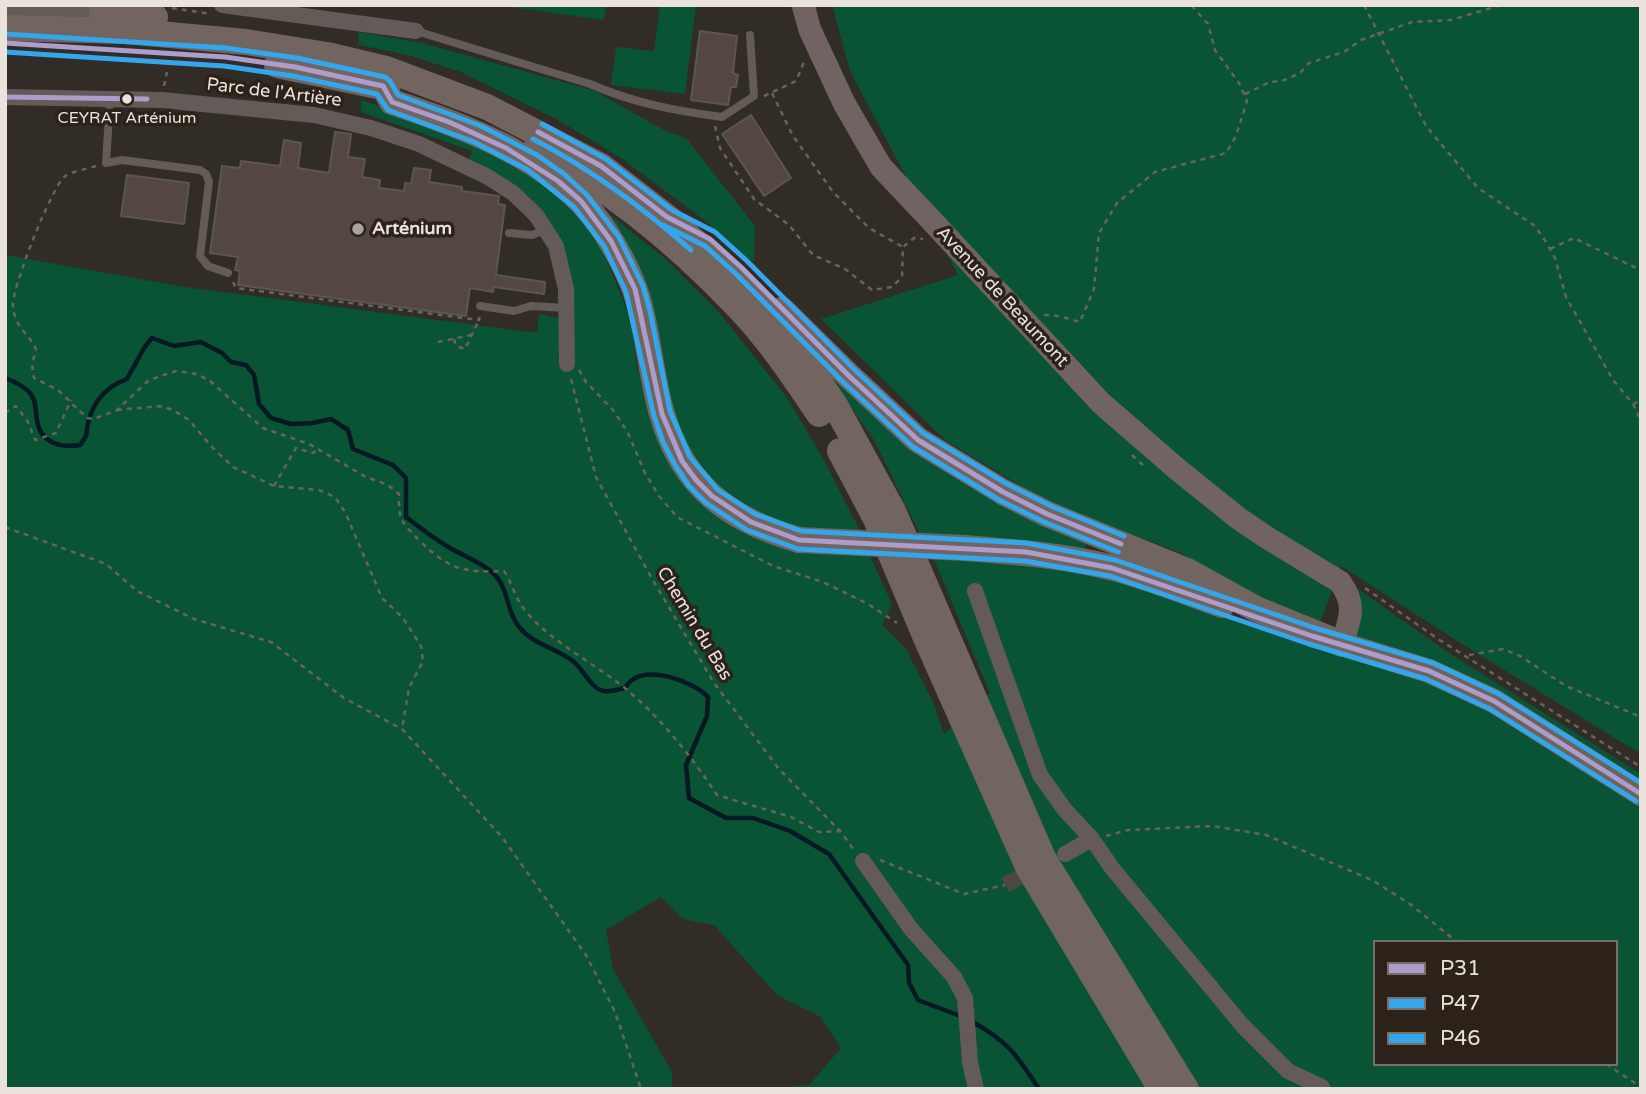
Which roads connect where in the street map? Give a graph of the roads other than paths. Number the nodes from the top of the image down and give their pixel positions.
1 (222, 5) edge
2 (803, 5) edge
3 (5, 8) edge
4 (104, 8) edge
5 (5, 28) edge
6 (416, 31) joint
7 (750, 35) dead end
8 (5, 43) edge
9 (327, 55) junction
10 (383, 86) junction
11 (5, 97) edge
12 (110, 99) junction
13 (667, 216) junction
14 (545, 230) junction
15 (509, 233) dead end
16 (228, 272) road end
17 (480, 306) road end
18 (567, 308) junction
19 (568, 364) road end
20 (975, 591) dead end
21 (1342, 644) junction
22 (1641, 794) edge
23 (1092, 839) junction
24 (1065, 854) dead end
25 (863, 861) road end
26 (1322, 1087) edge
27 (976, 1089) edge
28 (1161, 1089) edge
29 (1186, 1089) edge

1 - 6 street
2 - 21 main road, Avenue de Beaumont
3 - 4 street
4 - 9 highway
5 - 9 highway
6 - 7 lane
8 - 10 highway
9 - 13 highway
10 - 21 highway, bridge
10 - 28 highway
11 - 12 street, Parc de l'Artière
12 - 14 street, Parc de l'Artière
12 - 16 lane
13 - 21 highway
13 - 29 highway
14 - 15 lane
14 - 18 street, Parc de l'Artière
17 - 18 lane
18 - 19 street, Parc de l'Artière
20 - 23 street
21 - 22 main road
23 - 24 street
23 - 26 street
25 - 27 street

